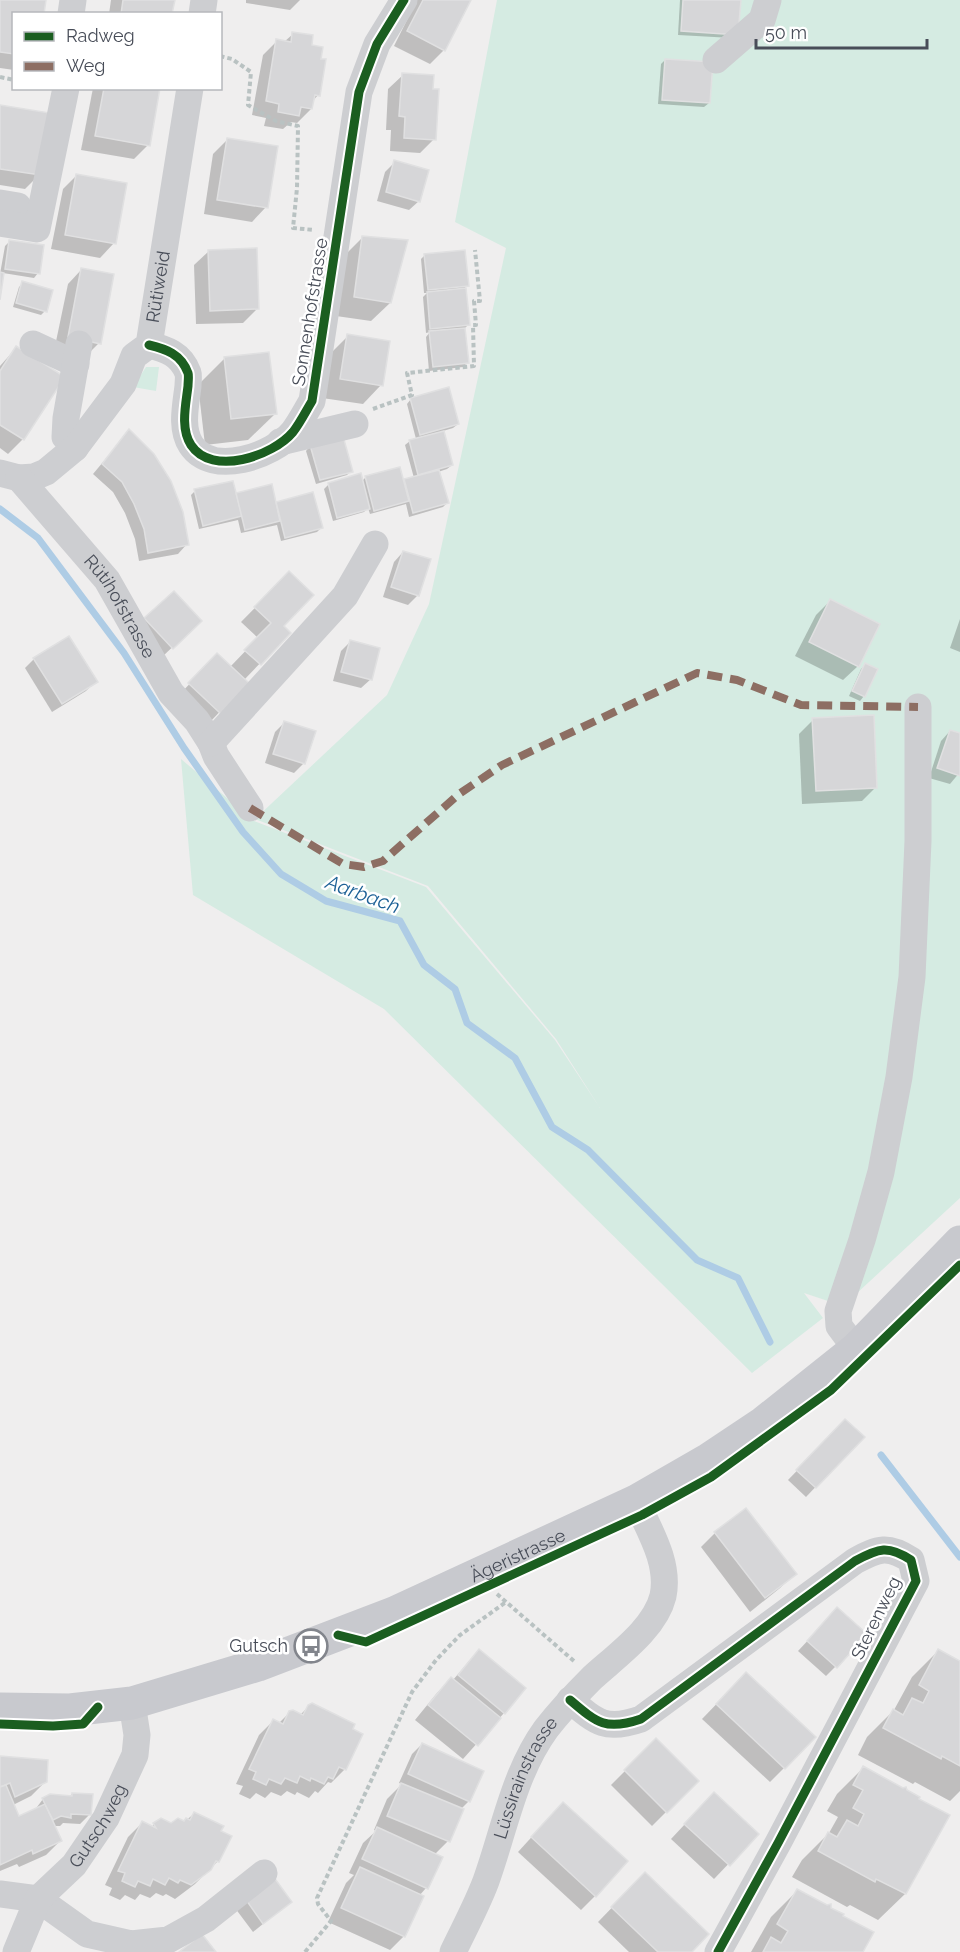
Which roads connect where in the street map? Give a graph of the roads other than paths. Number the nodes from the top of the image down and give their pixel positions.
1 (404, 0) edge
2 (768, 0) edge
3 (716, 60) dead end
4 (66, 90) edge
5 (190, 90) edge
6 (6, 211) edge
7 (33, 344) dead end
8 (149, 345) junction
9 (355, 424) dead end
10 (280, 442) junction
11 (75, 448) junction
12 (10, 476) edge
13 (375, 544) dead end
14 (918, 706) dead end
15 (211, 742) junction
16 (250, 808) dead end
17 (960, 1242) edge
18 (856, 1348) junction
19 (636, 1501) junction
20 (570, 1700) junction
21 (132, 1703) junction
22 (0, 1709) edge
23 (264, 1873) dead end
24 (0, 1894) edge
25 (38, 1899) junction
26 (16, 1952) edge
27 (453, 1952) edge
28 (718, 1952) edge

1 - 10 street, Sonnenhofstrasse
2 - 3 street
4 - 6 street
5 - 8 street, Rütiweid
7 - 11 street
8 - 10 street, Sonnenhofstrasse
8 - 11 street, Rütiweid
9 - 10 street
11 - 12 street, Rütiweid
12 - 15 street, Rütihofstrasse
13 - 15 street
14 - 18 street
15 - 16 street, Rütihofstrasse
17 - 18 main road, Ägeristrasse
18 - 19 main road, Ägeristrasse
19 - 20 street, Lüssirainstrasse
19 - 21 main road, Ägeristrasse
20 - 27 street, Lüssirainstrasse
20 - 28 street, Sterenweg
21 - 22 main road, Ägeristrasse
21 - 25 street, Gutschweg
23 - 25 street
24 - 25 street
25 - 26 street

